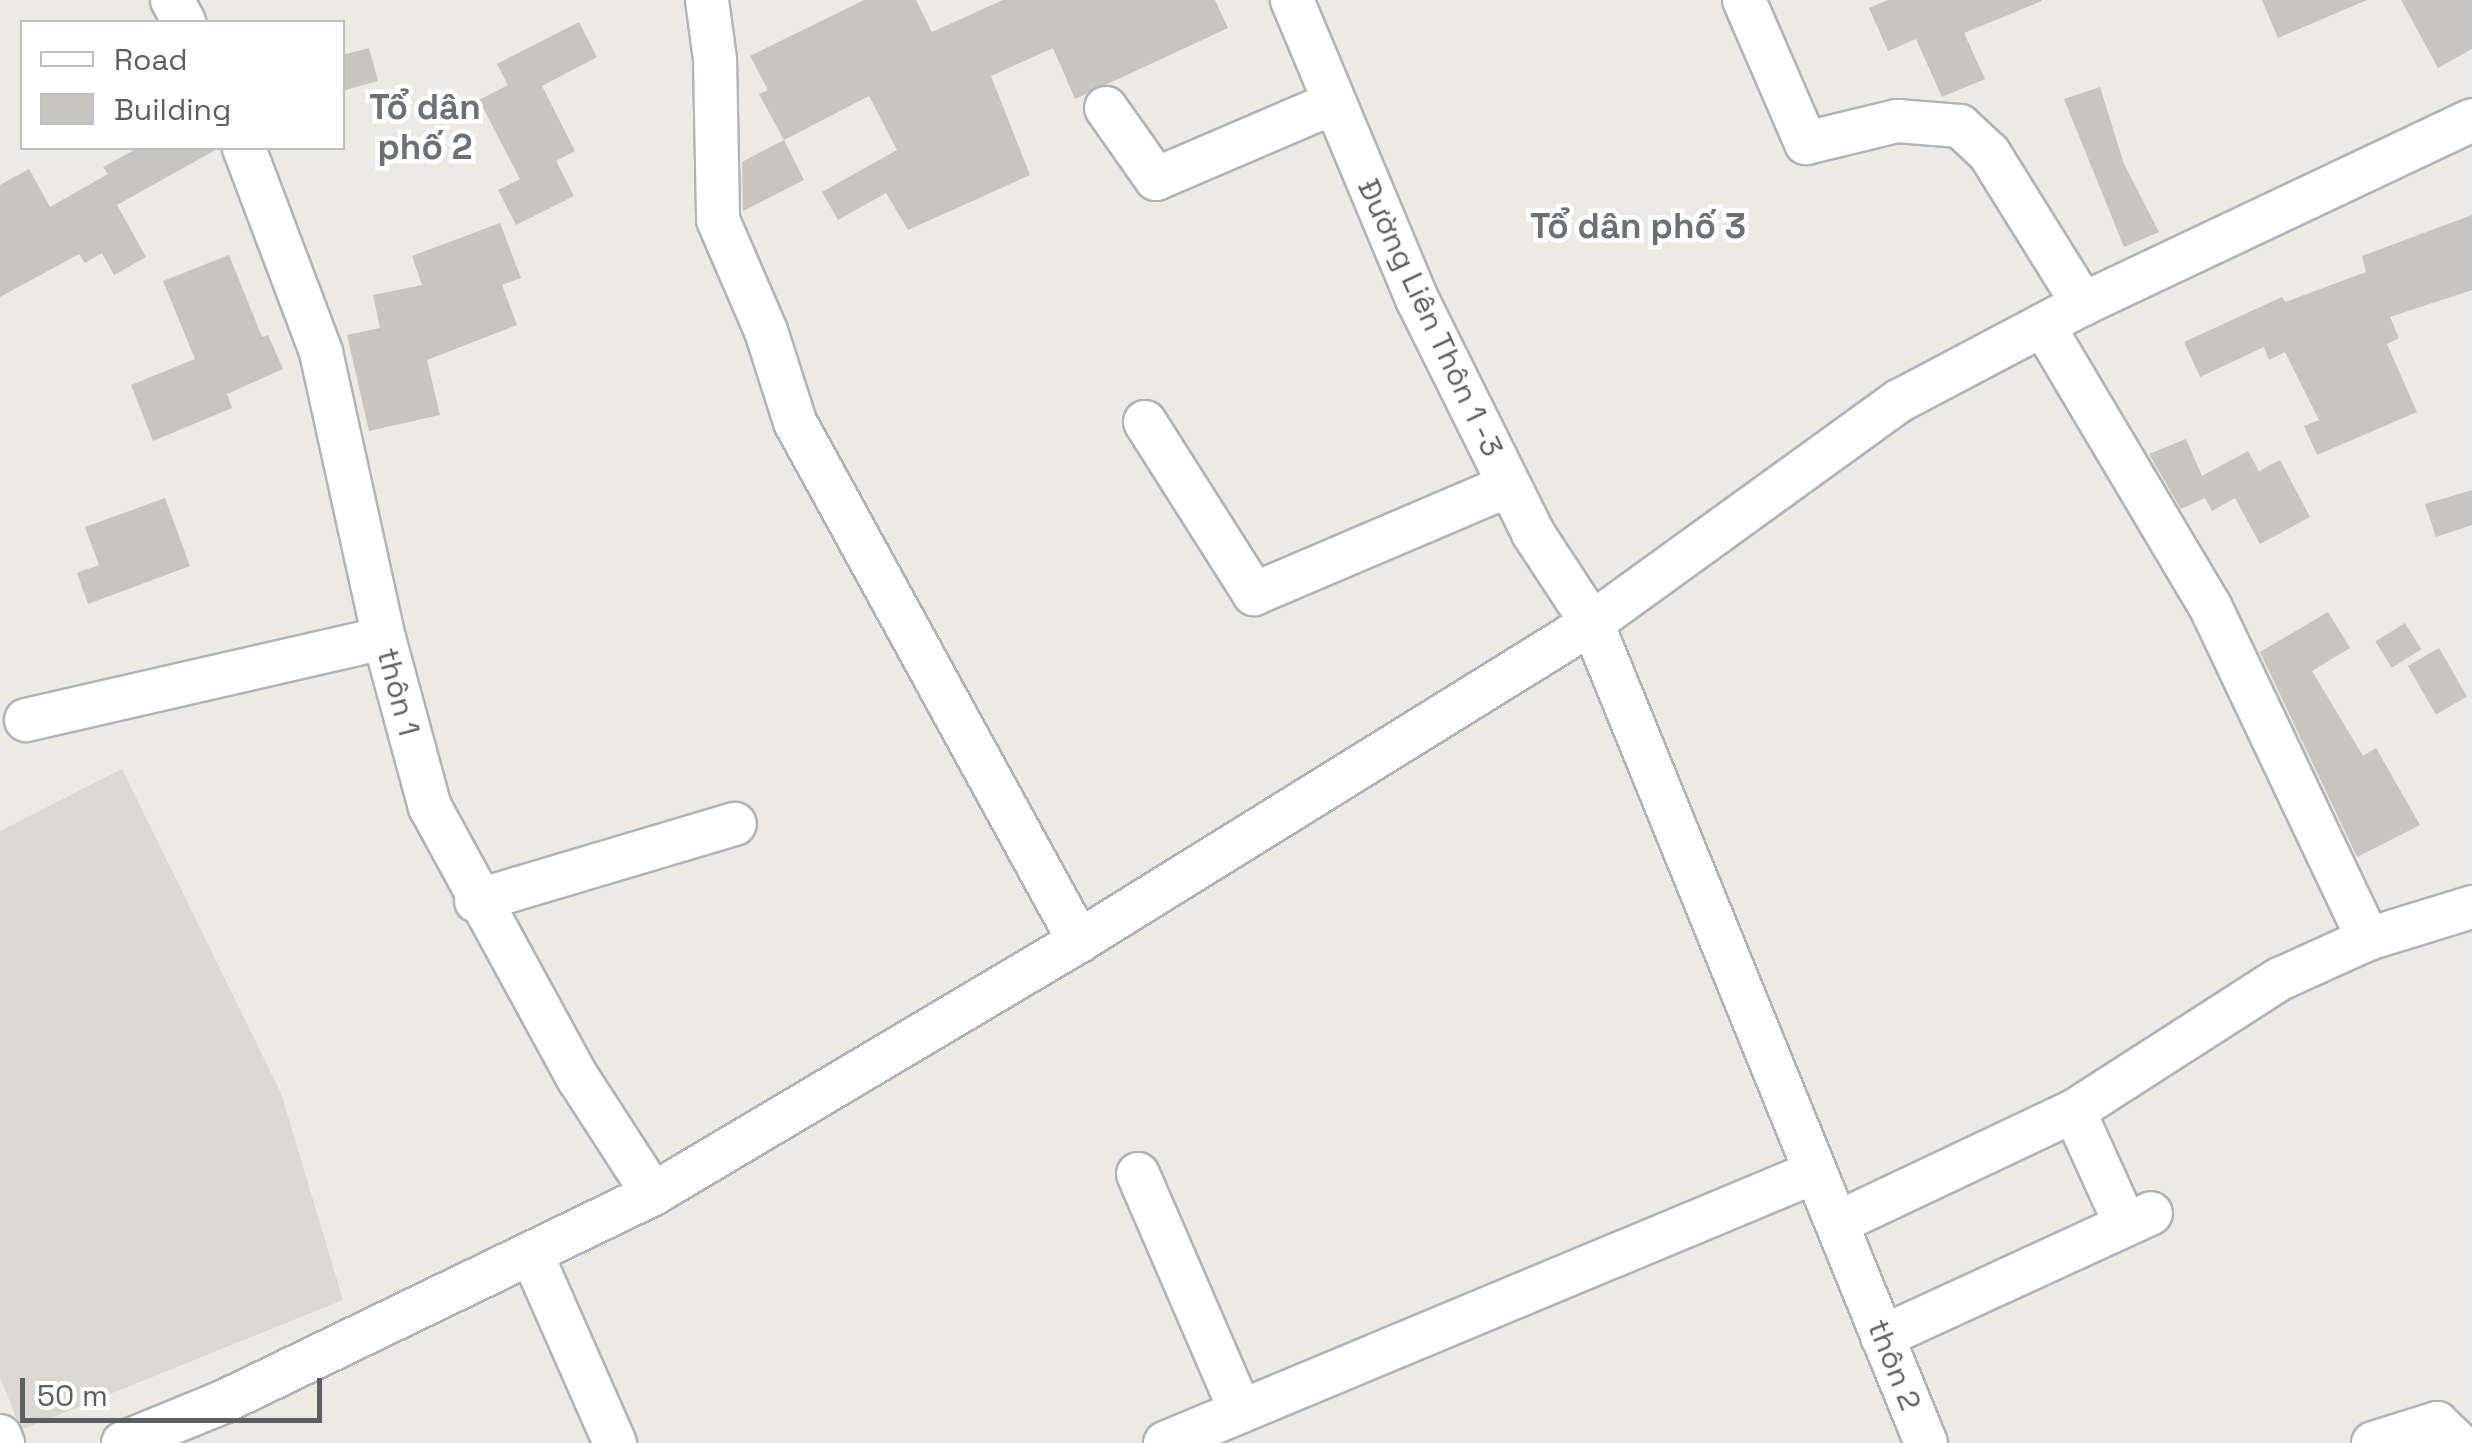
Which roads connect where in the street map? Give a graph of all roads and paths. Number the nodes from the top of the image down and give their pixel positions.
1 (707, 0) edge
2 (1292, 0) edge
3 (1744, 0) edge
4 (1331, 104) junction
5 (1106, 108) dead end
6 (2472, 120) edge
7 (245, 150) edge
8 (2083, 304) junction
9 (2043, 325) junction
10 (1145, 422) dead end
11 (1510, 485) junction
12 (1592, 623) junction
13 (384, 638) junction
14 (26, 720) dead end
15 (735, 824) dead end
16 (476, 900) junction
17 (2472, 907) edge
18 (2368, 939) junction
19 (1080, 941) junction
20 (2074, 1110) junction
21 (1814, 1172) junction
22 (1138, 1174) dead end
23 (653, 1194) junction
24 (1837, 1223) junction
25 (532, 1256) junction
26 (1882, 1336) junction
27 (1240, 1410) junction
28 (123, 1443) edge
29 (615, 1443) edge
30 (1165, 1443) edge
31 (1926, 1443) edge
32 (2373, 1443) edge
33 (2458, 1443) edge

1 - 19 street
2 - 4 street, Đường Liên Thôn 1 -3
3 - 8 street
4 - 5 street
4 - 11 street, Đường Liên Thôn 1 -3
6 - 8 street
7 - 13 street, thôn 1
8 - 9 street
9 - 12 street
9 - 18 street
10 - 11 street
11 - 12 street, Đường Liên Thôn 1 -3
12 - 19 street
12 - 21 street, Đường Liên Thôn 1 -3
13 - 14 street
13 - 16 street, thôn 1
15 - 16 street
16 - 23 street, thôn 1
17 - 18 street
18 - 20 street
19 - 23 street
20 - 24 street
20 - 26 street
21 - 24 street, thôn 2
21 - 27 street
22 - 27 street
23 - 25 street
24 - 26 street, thôn 2
25 - 28 street
25 - 29 street
26 - 31 street, thôn 2
27 - 30 street
32 - 33 street

